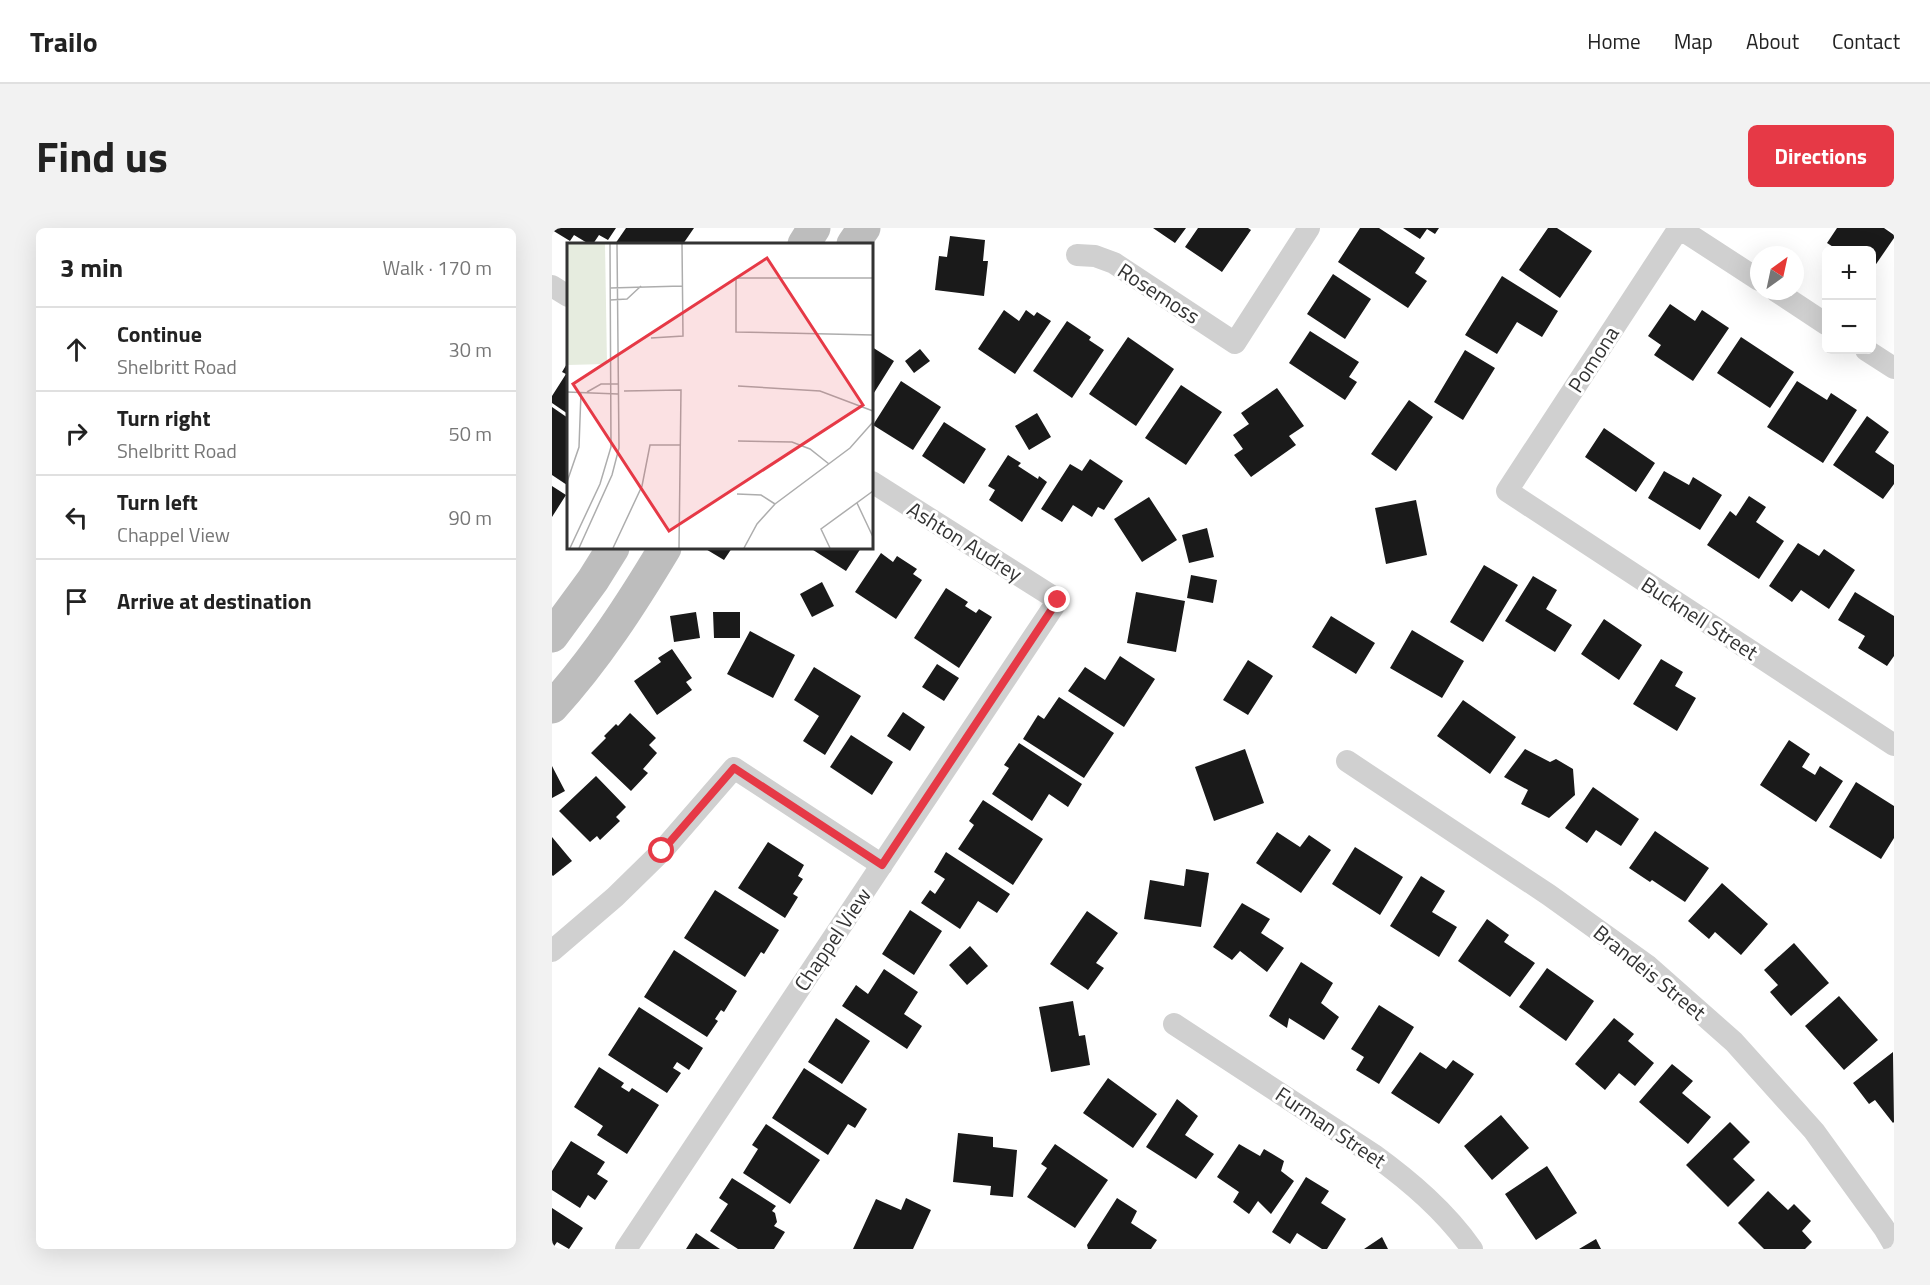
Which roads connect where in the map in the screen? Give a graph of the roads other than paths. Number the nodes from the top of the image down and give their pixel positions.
1 (814, 228) edge
2 (864, 228) edge
3 (1308, 228) edge
4 (1679, 228) edge
5 (805, 243) edge
6 (854, 243) edge
7 (1077, 255) dead end
8 (1750, 274) edge
9 (1790, 300) edge
10 (1822, 321) edge
11 (1872, 354) edge
12 (1894, 368) edge
13 (873, 483) edge
14 (1507, 491) joint
15 (612, 549) edge
16 (664, 549) edge
17 (1058, 600) joint
18 (552, 636) edge
19 (552, 707) edge
20 (1894, 745) edge
21 (1347, 761) dead end
22 (882, 865) junction
23 (552, 951) edge
24 (1174, 1024) dead end
25 (1894, 1245) edge
26 (626, 1249) edge
27 (1472, 1249) edge

1 - 5 main road
2 - 6 main road
3 - 7 street, Rosemoss
4 - 8 street
4 - 14 street, Pomona
9 - 10 street
11 - 12 street
13 - 17 street, Ashton Audrey
14 - 20 street, Bucknell Street
15 - 18 main road
16 - 19 main road
17 - 22 street, Chappel View
21 - 25 street, Brandeis Street
22 - 23 street
22 - 26 street, Chappel View
24 - 27 street, Furman Street

